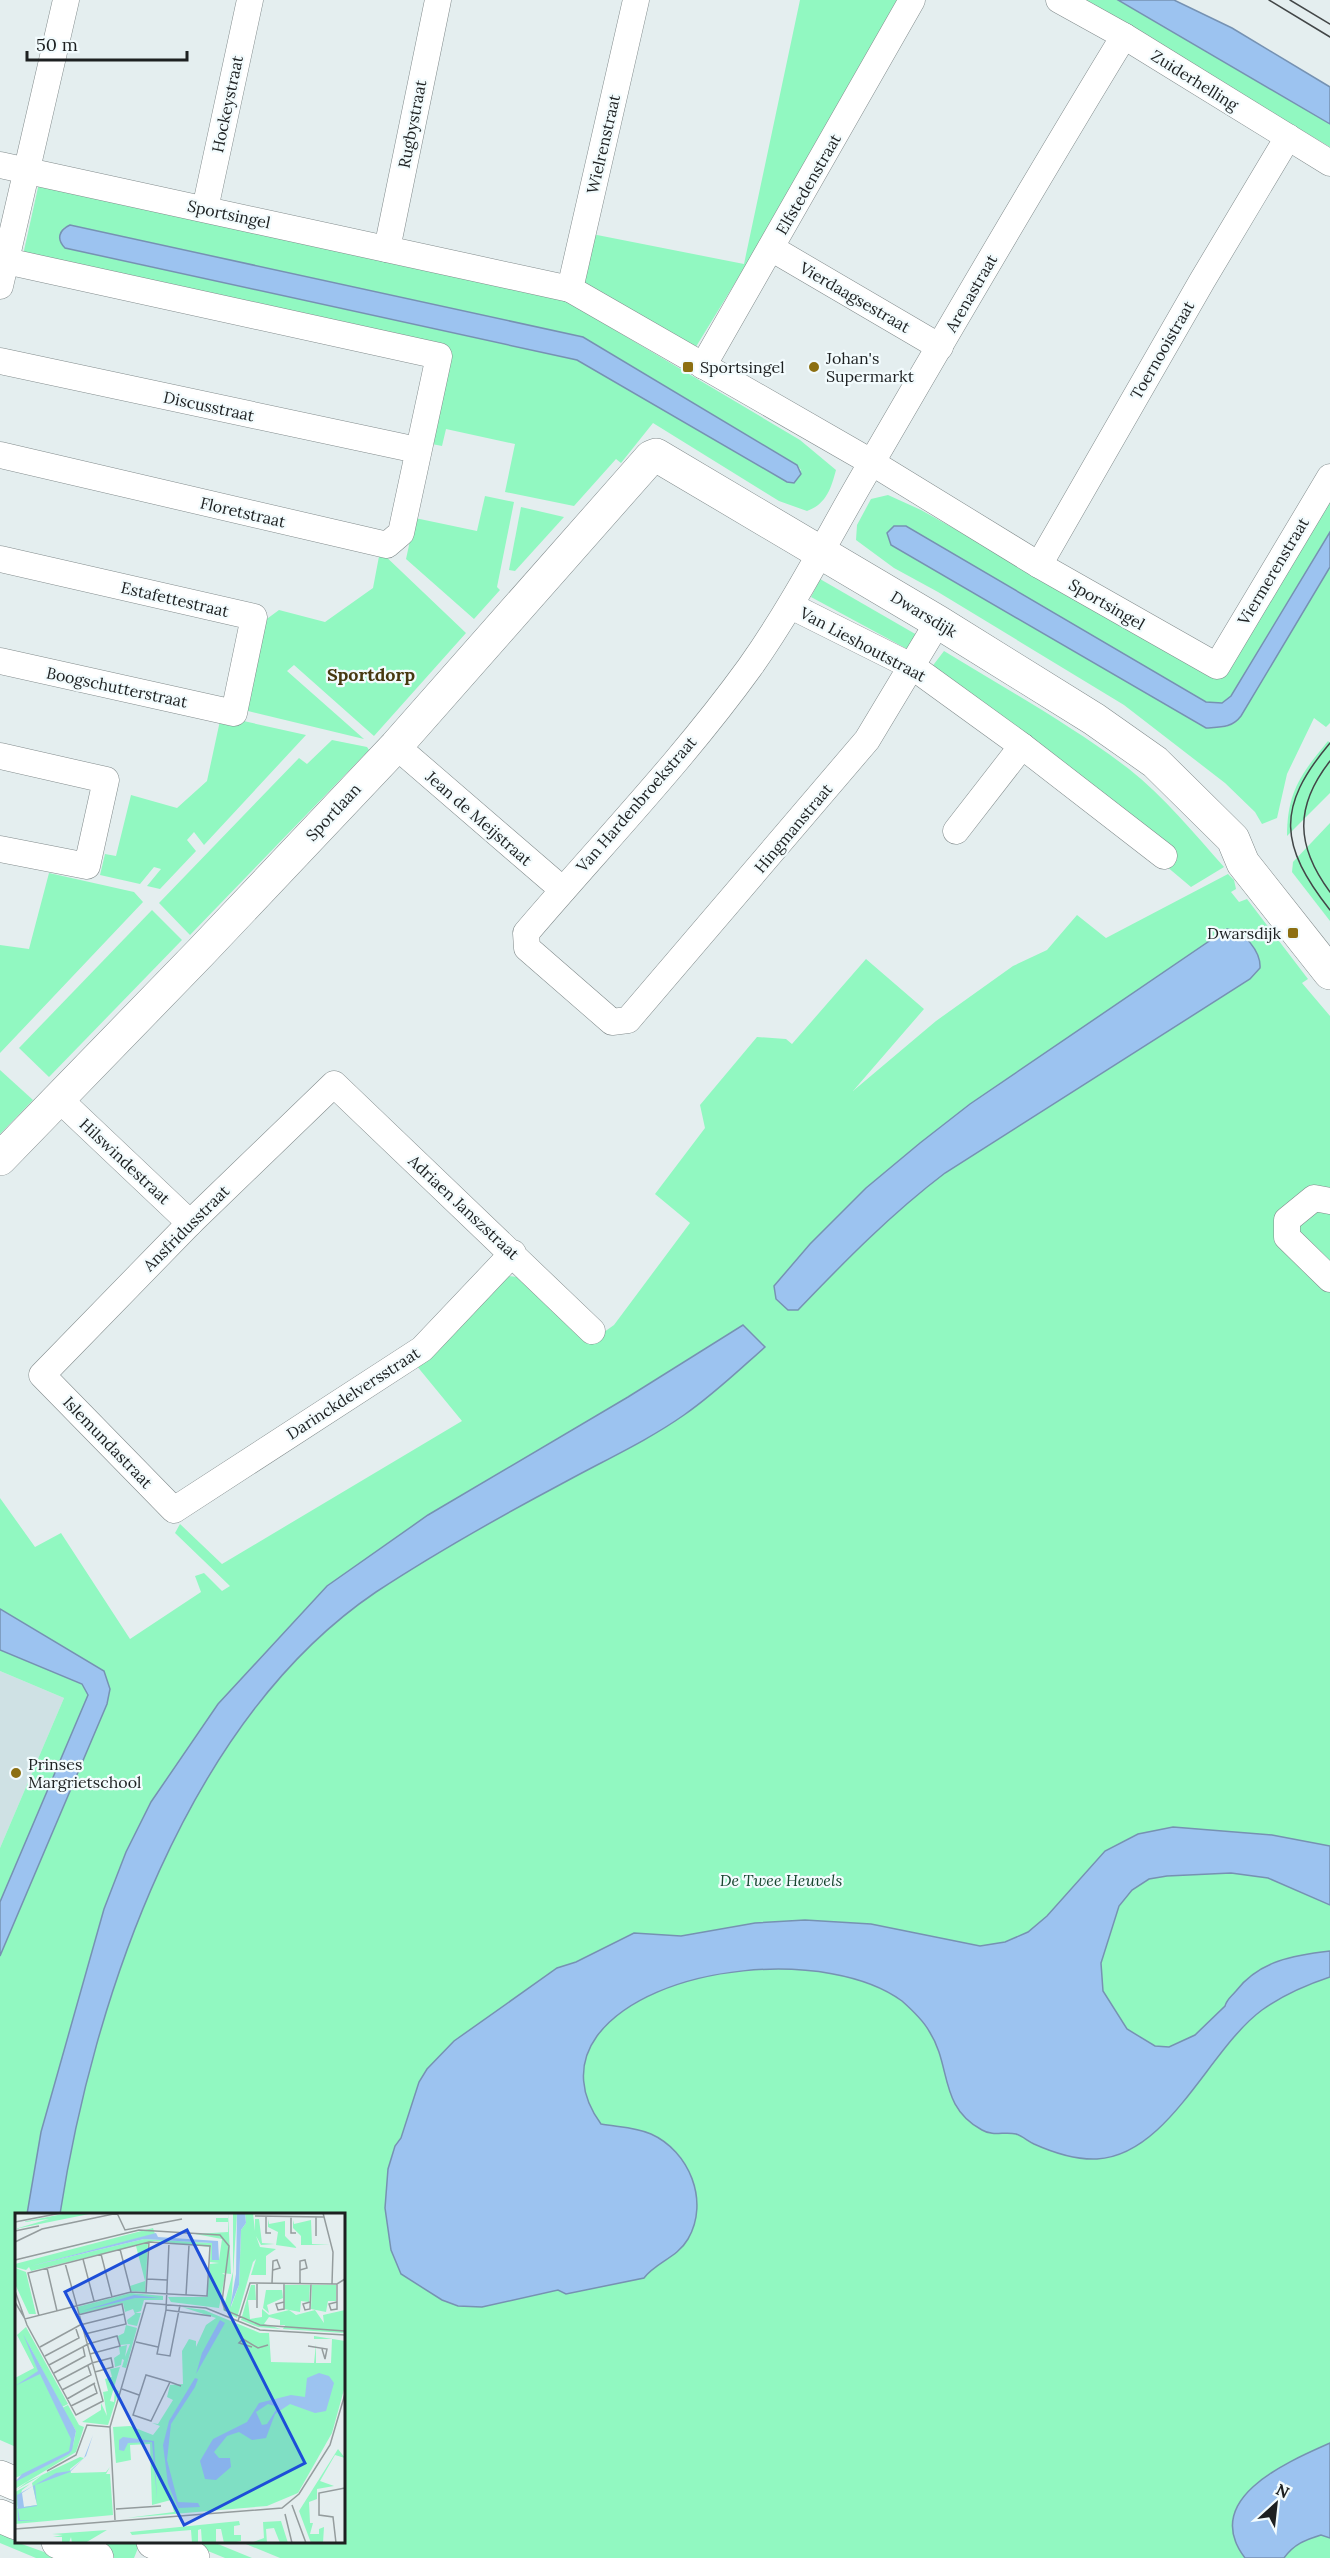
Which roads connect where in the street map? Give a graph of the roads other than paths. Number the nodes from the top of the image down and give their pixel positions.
1 (66, 0) edge
2 (250, 0) edge
3 (438, 0) edge
4 (636, 0) edge
5 (912, 0) edge
6 (1059, 0) edge
7 (1124, 36) junction
8 (1288, 137) junction
9 (1330, 163) edge
10 (0, 165) edge
11 (26, 171) junction
12 (205, 209) junction
13 (771, 248) junction
14 (387, 249) junction
15 (6, 261) junction
16 (0, 286) edge
17 (570, 289) junction
18 (940, 347) junction
19 (0, 361) edge
20 (703, 366) junction
21 (417, 450) junction
22 (0, 455) edge
23 (656, 455) joint
24 (871, 462) junction
25 (1330, 477) edge
26 (821, 552) junction
27 (0, 559) edge
28 (1039, 565) junction
29 (791, 606) junction
30 (938, 622) junction
31 (0, 661) edge
32 (1217, 666) joint
33 (913, 667) junction
34 (234, 713) joint
35 (396, 746) junction
36 (1022, 746) junction
37 (0, 756) edge
38 (956, 831) dead end
39 (1233, 839) junction
40 (0, 849) edge
41 (1164, 856) dead end
42 (562, 890) junction
43 (1330, 944) edge
44 (1330, 973) edge
45 (628, 1020) joint
46 (334, 1084) joint
47 (59, 1099) junction
48 (0, 1159) edge
49 (1330, 1201) edge
50 (190, 1223) junction
51 (513, 1253) junction
52 (1330, 1279) edge
53 (592, 1331) dead end
54 (42, 1374) joint
55 (174, 1510) joint
56 (0, 2477) edge
57 (15, 2484) edge
58 (0, 2516) edge
59 (15, 2523) edge
60 (63, 2543) edge
61 (158, 2543) edge
62 (97, 2558) edge
63 (193, 2558) edge

1 - 11 street
2 - 12 street, Hockeystraat
3 - 14 street, Rugbystraat
4 - 17 street, Wielrenstraat
5 - 13 street, Elfstedenstraat
6 - 7 street, Zuiderhelling
7 - 8 street, Zuiderhelling
7 - 18 street, Arenastraat
8 - 9 street, Zuiderhelling
8 - 28 street, Toernooistraat
10 - 11 street, Sportsingel
11 - 12 street, Sportsingel
11 - 15 street
12 - 14 street, Sportsingel
13 - 18 street, Vierdaagsestraat
13 - 20 street, Elfstedenstraat
14 - 17 street, Sportsingel
15 - 16 street
15 - 21 street
17 - 20 street, Sportsingel
18 - 24 street, Arenastraat
19 - 21 street, Discusstraat
20 - 24 street, Sportsingel
21 - 22 street, Floretstraat
23 - 26 street, Dwarsdijk
23 - 35 street, Sportlaan
24 - 26 street, Arenastraat
24 - 28 street, Sportsingel
25 - 32 street, Viermerenstraat
26 - 29 street, Van Hardenbroekstraat
26 - 30 street, Dwarsdijk
27 - 34 street, Estafettestraat
28 - 32 street, Sportsingel
29 - 33 street, Van Lieshoutstraat
29 - 42 street, Van Hardenbroekstraat
30 - 33 street, Hingmanstraat
30 - 39 street, Dwarsdijk
31 - 34 street, Boogschutterstraat
33 - 36 street, Van Lieshoutstraat
33 - 45 street, Hingmanstraat
35 - 42 street, Jean de Meijstraat
35 - 47 street, Sportlaan
36 - 38 street
36 - 41 street, Van Lieshoutstraat
37 - 40 street
39 - 43 street, Dwarsdijk
39 - 44 street, Dwarsdijk
42 - 45 street, Van Hardenbroekstraat
46 - 50 street, Ansfridusstraat
46 - 51 street, Adriaen Janszstraat
47 - 48 street, Sportlaan
47 - 50 street, Hilswindestraat
49 - 52 street
50 - 54 street, Ansfridusstraat
51 - 53 street, Adriaen Janszstraat
51 - 55 street, Darinckdelversstraat
54 - 55 street, Islemundastraat
56 - 57 street
58 - 59 street
60 - 62 street
61 - 63 street

